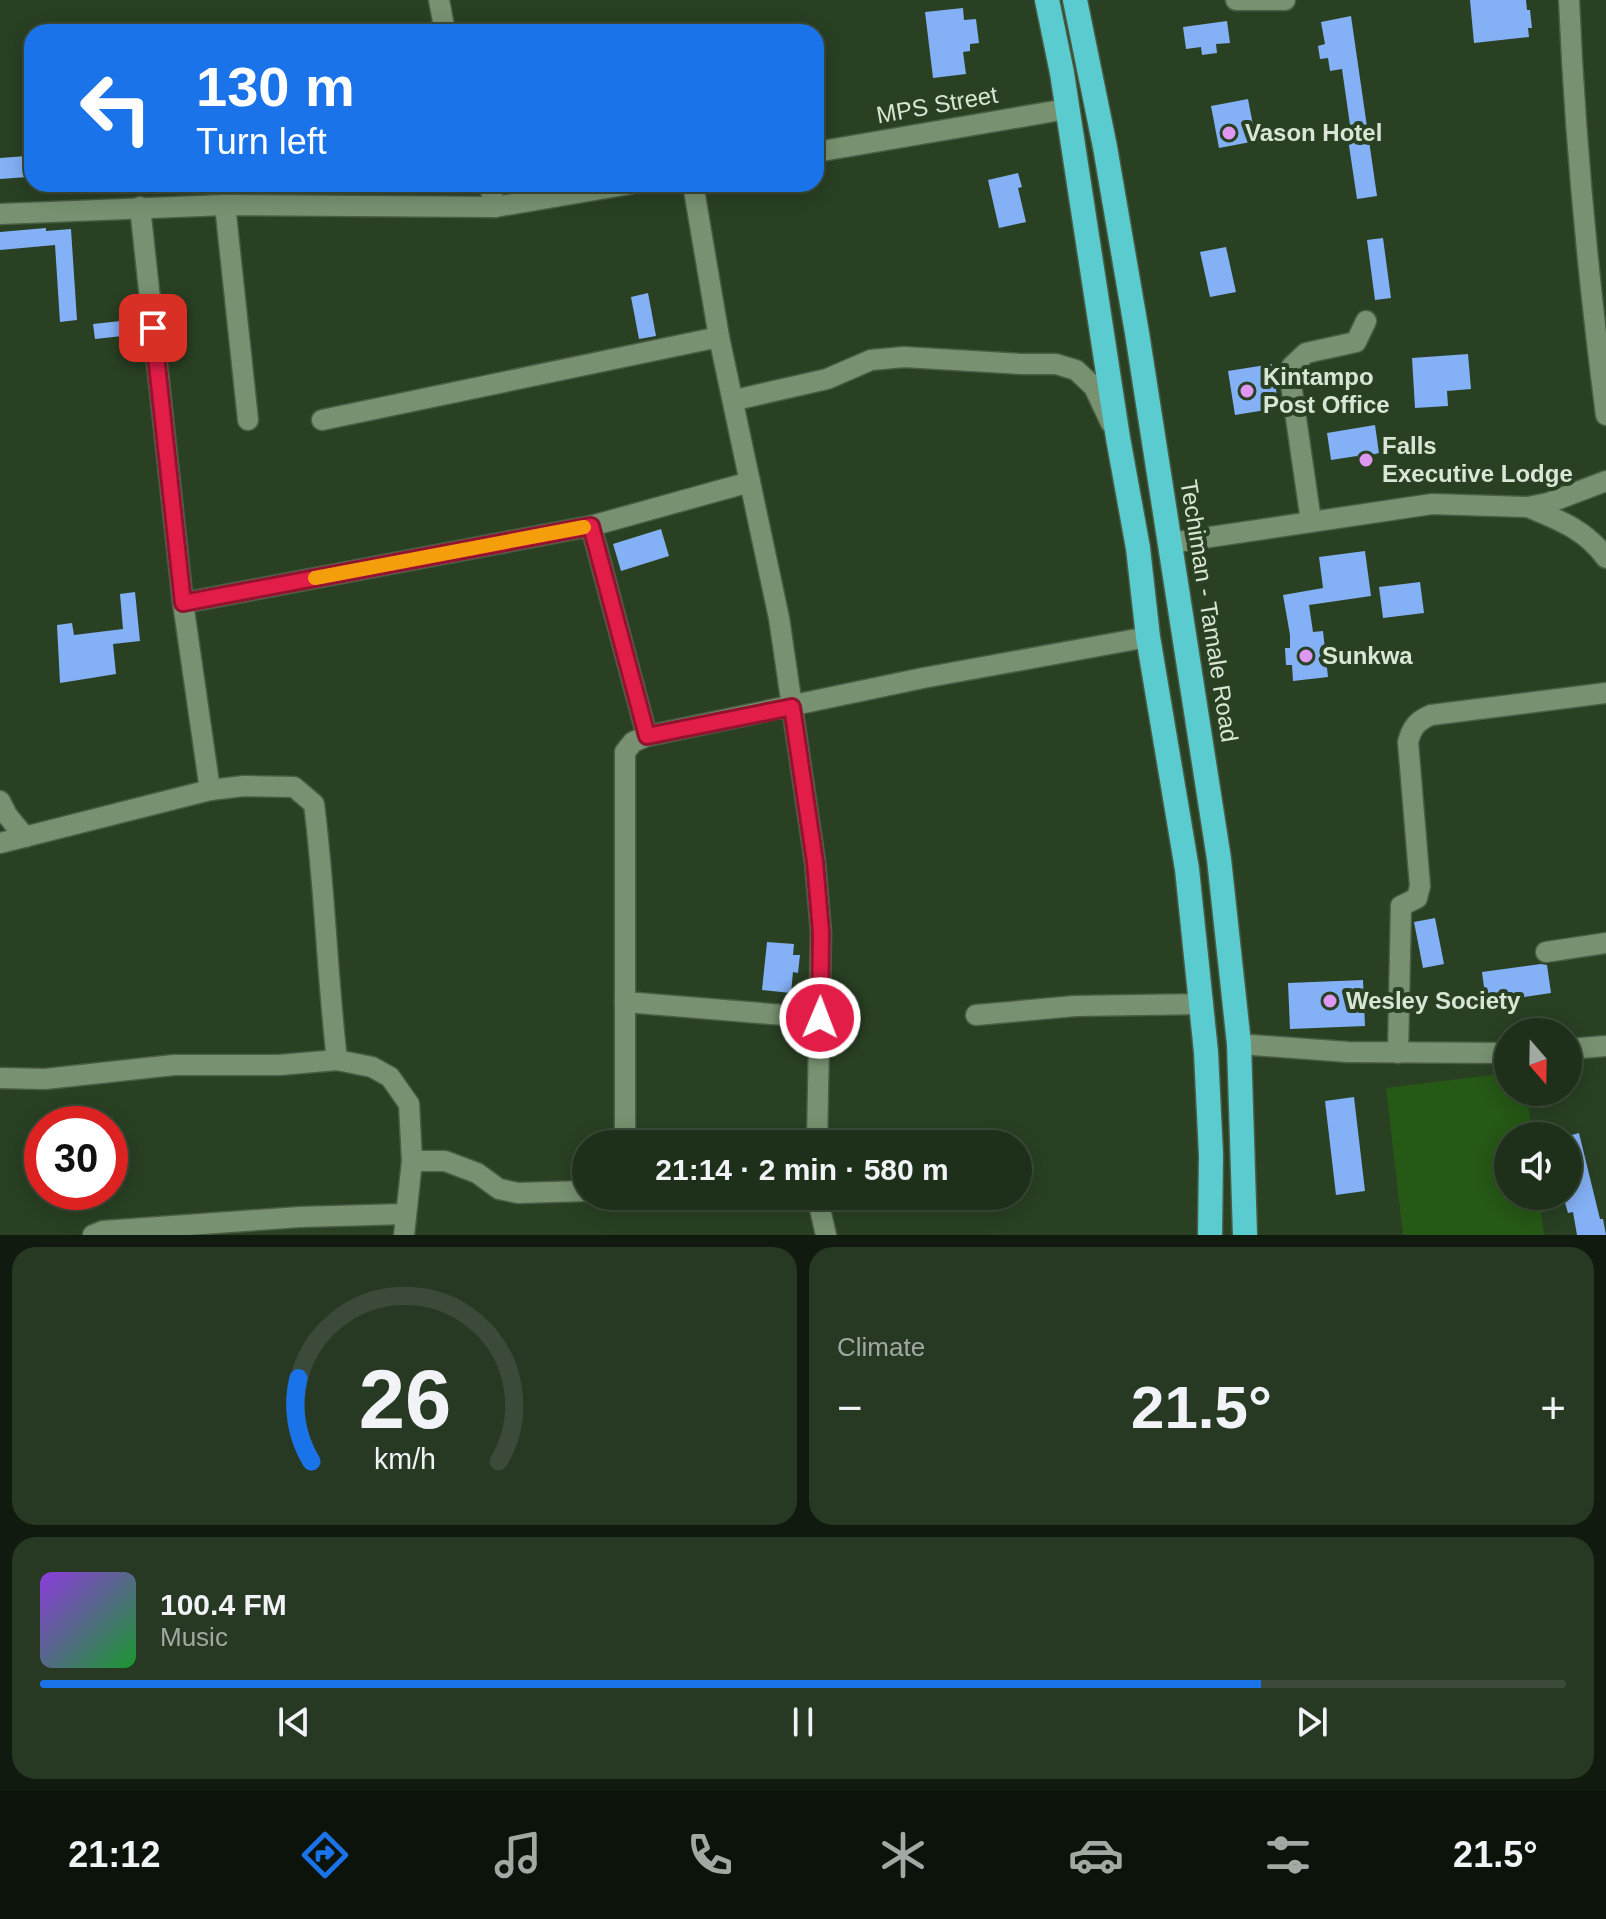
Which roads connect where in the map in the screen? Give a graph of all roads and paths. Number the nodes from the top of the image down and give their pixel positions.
1 (439, 0) edge
2 (1047, 0) edge
3 (1075, 0) edge
4 (1236, 0) edge
5 (1285, 0) edge
6 (1569, 0) edge
7 (444, 24) edge
8 (1067, 109) junction
9 (824, 151) edge
10 (491, 192) edge
11 (583, 192) edge
12 (694, 192) edge
13 (225, 205) junction
14 (140, 207) junction
15 (495, 207) junction
16 (0, 214) edge
17 (1596, 247) edge
18 (1366, 321) dead end
19 (719, 337) junction
20 (735, 400) junction
21 (1606, 413) edge
22 (248, 420) dead end
23 (322, 420) dead end
24 (1118, 438) junction
25 (1606, 481) edge
26 (750, 482) junction
27 (1528, 507) junction
28 (1311, 521) junction
29 (591, 526) junction
30 (1170, 543) junction
31 (1138, 548) junction
32 (1606, 558) edge
33 (183, 603) junction
34 (1148, 637) junction
35 (1606, 693) edge
36 (792, 707) junction
37 (647, 736) junction
38 (210, 790) junction
39 (0, 801) edge
40 (25, 837) junction
41 (0, 843) edge
42 (1606, 943) edge
43 (1546, 952) dead end
44 (625, 1002) junction
45 (1203, 1004) junction
46 (976, 1015) dead end
47 (820, 1018) junction
48 (1239, 1044) junction
49 (1606, 1046) edge
50 (1582, 1048) edge
51 (1398, 1053) junction
52 (1494, 1053) edge
53 (337, 1060) junction
54 (0, 1078) edge
55 (625, 1130) edge
56 (817, 1130) edge
57 (412, 1161) junction
58 (572, 1191) edge
59 (820, 1210) edge
60 (405, 1214) junction
61 (93, 1235) edge
62 (404, 1235) edge
63 (826, 1235) edge
64 (1210, 1235) edge
65 (1245, 1235) edge

1 - 7 street
2 - 8 highway
3 - 30 highway, Techiman - Tamale Road
4 - 5 street
6 - 17 street
8 - 9 street, MPS Street
8 - 24 highway
10 - 15 street
11 - 15 street
12 - 19 street
13 - 14 street
13 - 15 street
13 - 22 street
14 - 16 street
14 - 33 street
17 - 21 street
18 - 28 street
19 - 20 street
19 - 23 street
20 - 24 street
20 - 26 street
24 - 31 highway
25 - 27 street
26 - 29 street
26 - 36 street
27 - 28 street
27 - 32 street
28 - 30 street
29 - 33 street
29 - 37 street
30 - 31 highway
30 - 48 highway, Techiman - Tamale Road
31 - 34 highway
33 - 38 street
34 - 36 street
34 - 45 highway
35 - 51 street
36 - 37 street
36 - 47 street
37 - 44 street
38 - 40 street
38 - 53 street
39 - 40 street
40 - 41 street
42 - 43 street
44 - 47 street
44 - 55 street
45 - 46 street
45 - 64 highway
47 - 56 street
48 - 51 street
48 - 65 highway, Techiman - Tamale Road
49 - 50 street
51 - 52 street
53 - 54 street
53 - 57 street
57 - 58 street
57 - 60 street
59 - 63 street
60 - 61 street
60 - 62 street

